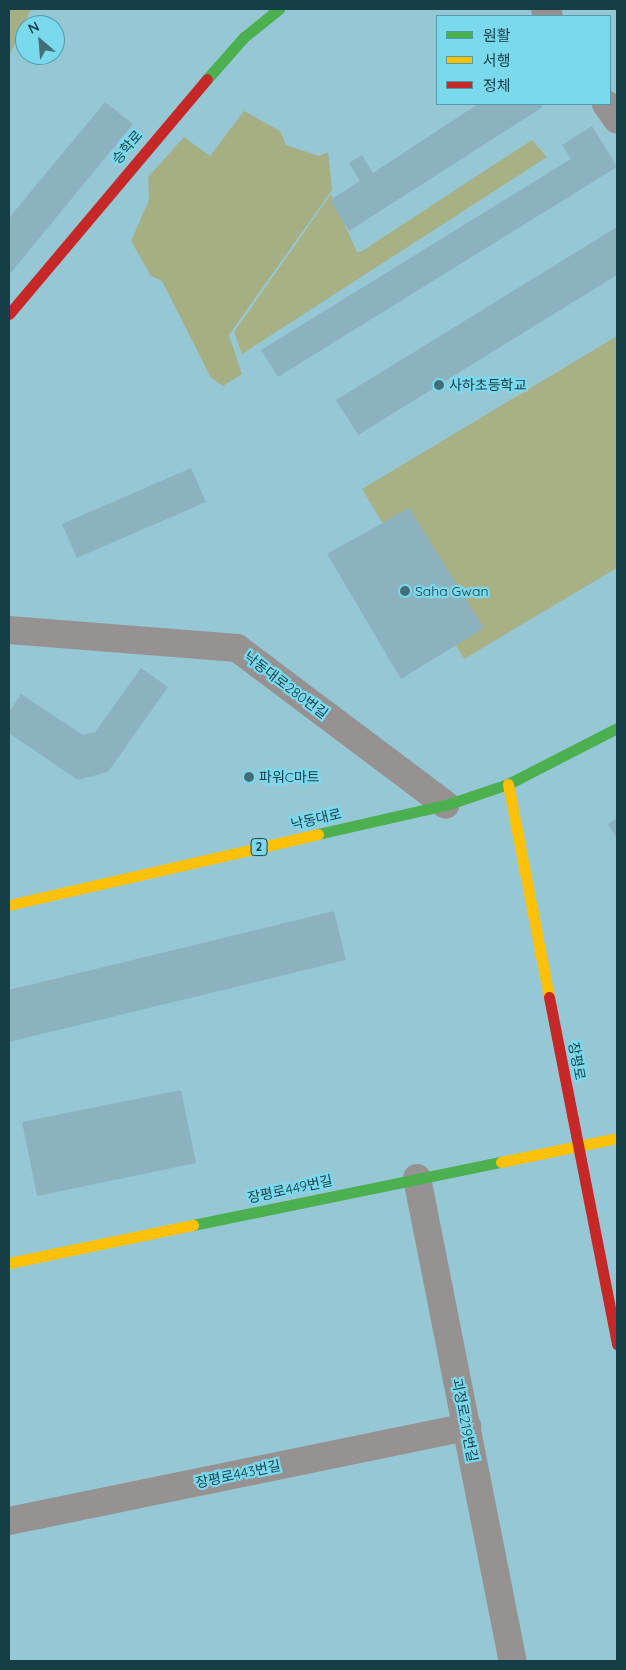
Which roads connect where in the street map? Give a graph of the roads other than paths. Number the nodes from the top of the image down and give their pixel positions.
1 (279, 9) edge
2 (607, 105) edge
3 (617, 120) edge
4 (9, 314) edge
5 (9, 630) edge
6 (617, 728) edge
7 (508, 784) junction
8 (446, 805) junction
9 (9, 905) edge
10 (617, 1138) edge
11 (578, 1147) junction
12 (417, 1178) junction
13 (9, 1263) edge
14 (617, 1344) edge
15 (467, 1427) junction
16 (9, 1522) edge
17 (513, 1661) edge

1 - 4 main road, 승학로
2 - 3 street
5 - 8 street, 낙동대로280번길
6 - 7 main road, 낙동대로 / 2
7 - 8 main road, 낙동대로 / 2
7 - 11 main road, 장평로
8 - 9 main road, 낙동대로 / 2
10 - 11 main road, 장평로449번길
11 - 12 main road, 장평로449번길
11 - 14 main road, 장평로
12 - 13 main road, 장평로449번길
12 - 15 street, 괴정로219번길
15 - 16 street, 장평로443번길
15 - 17 street, 괴정로219번길

